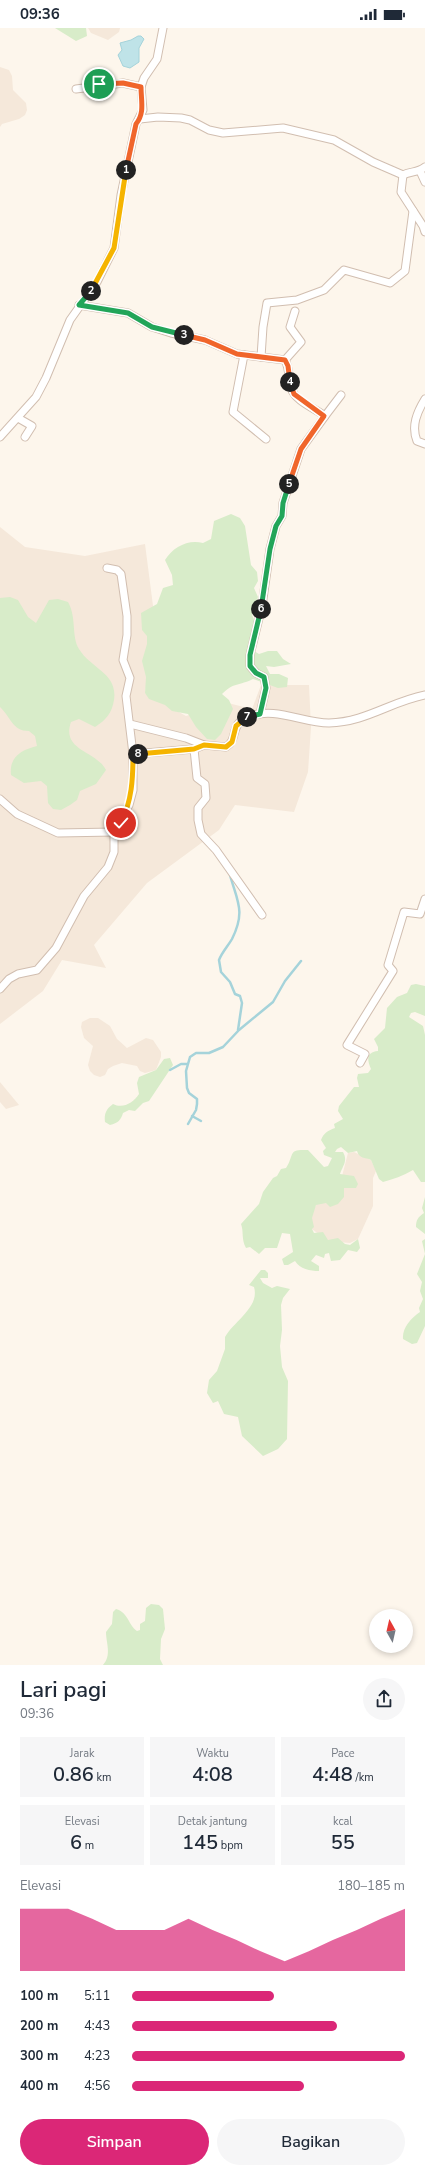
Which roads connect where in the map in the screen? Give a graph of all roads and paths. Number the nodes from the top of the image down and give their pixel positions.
1 (163, 28) edge
2 (141, 87) junction
3 (76, 89) dead end
4 (140, 119) junction
5 (422, 169) edge
6 (403, 175) junction
7 (425, 182) edge
8 (413, 211) junction
9 (425, 232) edge
10 (79, 305) junction
11 (295, 311) dead end
12 (244, 355) junction
13 (261, 357) junction
14 (285, 360) junction
15 (341, 395) dead end
16 (424, 403) edge
17 (324, 416) junction
18 (18, 418) junction
19 (0, 437) edge
20 (25, 437) dead end
21 (266, 439) dead end
22 (425, 444) edge
23 (107, 568) dead end
24 (425, 695) edge
25 (260, 714) junction
26 (130, 724) junction
27 (204, 745) junction
28 (194, 749) junction
29 (133, 754) junction
30 (0, 799) edge
31 (114, 832) junction
32 (425, 899) edge
33 (262, 915) dead end
34 (0, 989) edge
35 (360, 1063) dead end

1 - 2 street
2 - 3 street
2 - 4 street
4 - 6 street
4 - 10 street
5 - 6 street
5 - 7 street
6 - 8 street
8 - 9 street
8 - 13 street
10 - 12 street
10 - 18 street
11 - 14 street
12 - 13 street
12 - 21 street
13 - 14 street
14 - 17 street
15 - 17 street
16 - 22 street
17 - 25 street
18 - 19 street
18 - 20 street
23 - 26 street
24 - 25 street
25 - 27 street
26 - 27 street
26 - 29 street
27 - 28 street
28 - 29 street
28 - 33 street
29 - 31 street
30 - 31 street
31 - 34 street
32 - 35 street

